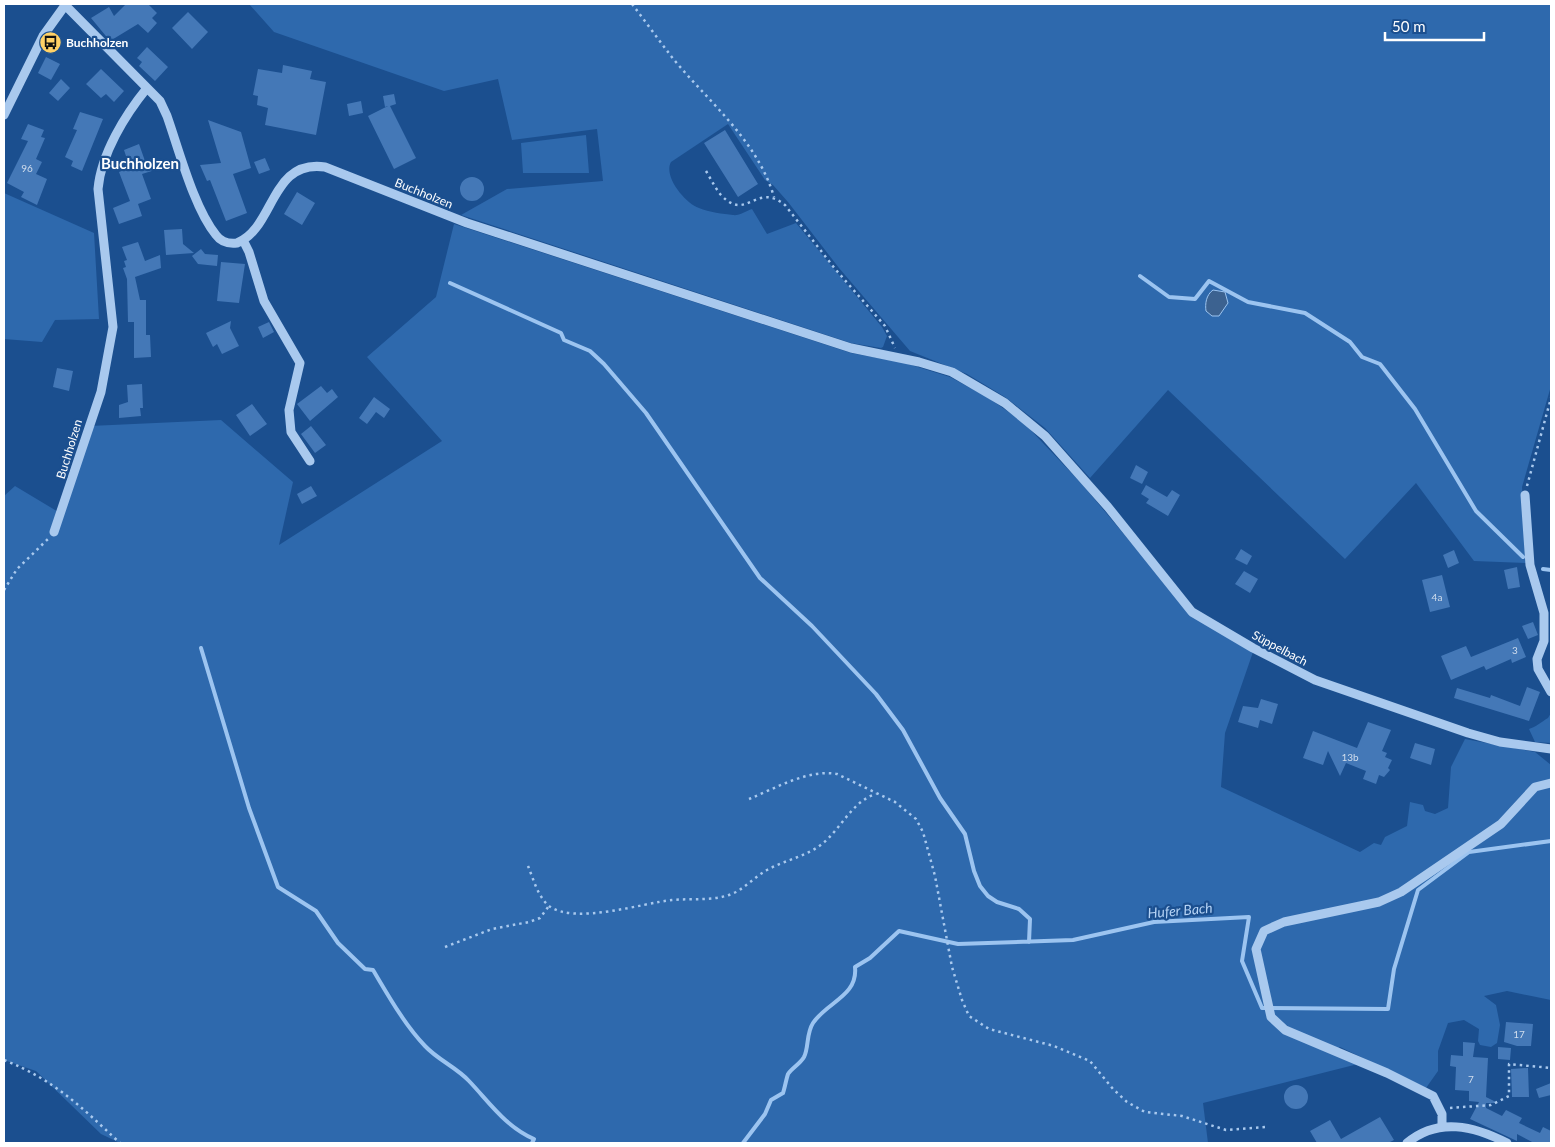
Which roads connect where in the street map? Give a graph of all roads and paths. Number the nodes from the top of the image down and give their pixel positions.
1 (66, 4) edge
2 (632, 4) edge
3 (147, 88) junction
4 (4, 115) edge
5 (706, 171) dead end
6 (774, 197) junction
7 (243, 240) junction
8 (895, 356) junction
9 (1551, 398) edge
10 (310, 461) dead end
11 (1525, 495) joint
12 (54, 532) joint
13 (4, 590) edge
14 (1551, 692) edge
15 (1551, 748) edge
16 (1551, 783) edge
17 (878, 793) junction
18 (749, 799) dead end
19 (528, 866) dead end
20 (549, 906) junction
21 (445, 947) dead end
22 (4, 1060) edge
23 (1551, 1068) edge
24 (1449, 1108) dead end
25 (1442, 1126) junction
26 (1266, 1127) dead end
27 (120, 1143) edge
28 (1407, 1143) edge
29 (1507, 1143) edge

1 - 3 street
1 - 4 street
2 - 6 path
3 - 7 street
3 - 12 street, Buchholzen
5 - 6 path
6 - 8 path
7 - 8 street, Buchholzen
7 - 10 street
8 - 15 street, Süppelbach
9 - 11 path
11 - 14 street
12 - 13 path
16 - 25 street
17 - 18 path
17 - 20 path
17 - 26 path
19 - 20 path
20 - 21 path
22 - 27 path
23 - 24 path
25 - 28 street
25 - 29 street

